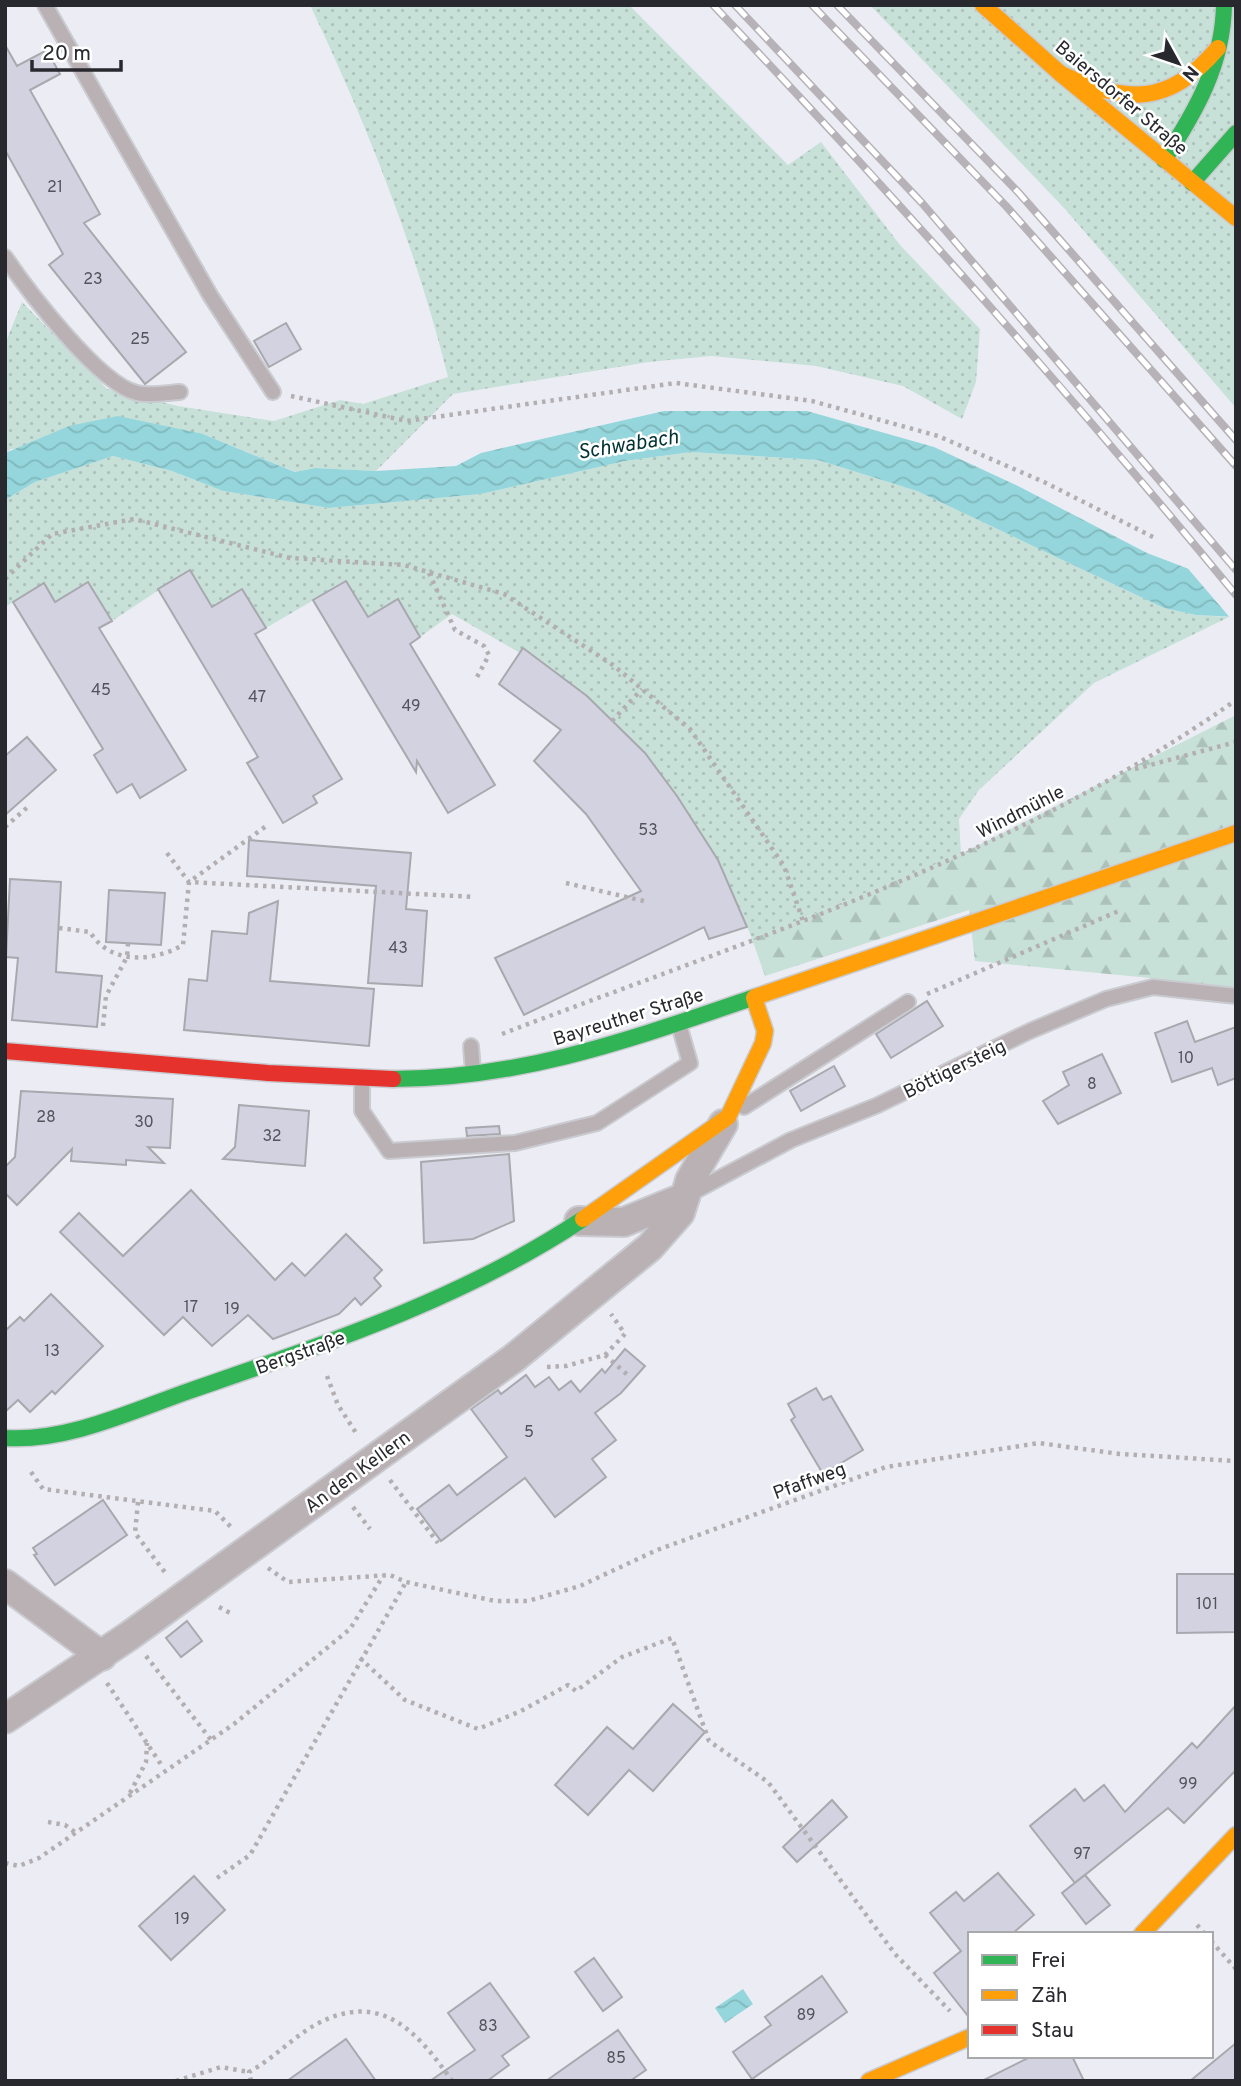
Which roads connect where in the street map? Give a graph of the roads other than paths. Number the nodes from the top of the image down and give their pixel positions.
1 (45, 5) edge
2 (983, 5) edge
3 (1224, 5) edge
4 (1218, 48) junction
5 (1061, 74) junction
6 (1236, 132) edge
7 (1164, 160) junction
8 (1192, 183) junction
9 (1236, 218) edge
10 (5, 257) edge
11 (273, 392) road end
12 (180, 393) dead end
13 (1236, 833) edge
14 (1236, 996) edge
15 (754, 998) junction
16 (908, 1002) road end
17 (678, 1023) junction
18 (471, 1046) road end
19 (5, 1051) edge
20 (473, 1075) junction
21 (362, 1080) junction
22 (728, 1116) junction
23 (684, 1196) junction
24 (579, 1221) junction
25 (5, 1438) edge
26 (5, 1584) edge
27 (98, 1659) junction
28 (5, 1720) edge
29 (1236, 1835) edge
30 (1144, 1932) edge
31 (968, 2038) edge
32 (869, 2081) edge

1 - 11 lane
2 - 5 main road, Baiersdorfer Straße
3 - 4 main road
4 - 5 main road
4 - 7 main road
5 - 7 main road, Baiersdorfer Straße
6 - 8 main road
7 - 8 main road, Baiersdorfer Straße
8 - 9 main road, Baiersdorfer Straße
10 - 12 lane
13 - 15 main road, Bayreuther Straße
14 - 23 lane, Böttigersteig
15 - 17 main road, Bayreuther Straße
15 - 22 main road
16 - 22 lane
17 - 20 main road, Bayreuther Straße
17 - 21 lane
18 - 20 lane
19 - 21 main road, Bayreuther Straße
20 - 21 main road, Bayreuther Straße
22 - 23 street
22 - 24 main road
23 - 24 street, Böttigersteig
23 - 27 street, An den Kellern
24 - 25 main road, Bergstraße
26 - 27 street
27 - 28 street, An den Kellern
29 - 30 main road
31 - 32 main road

